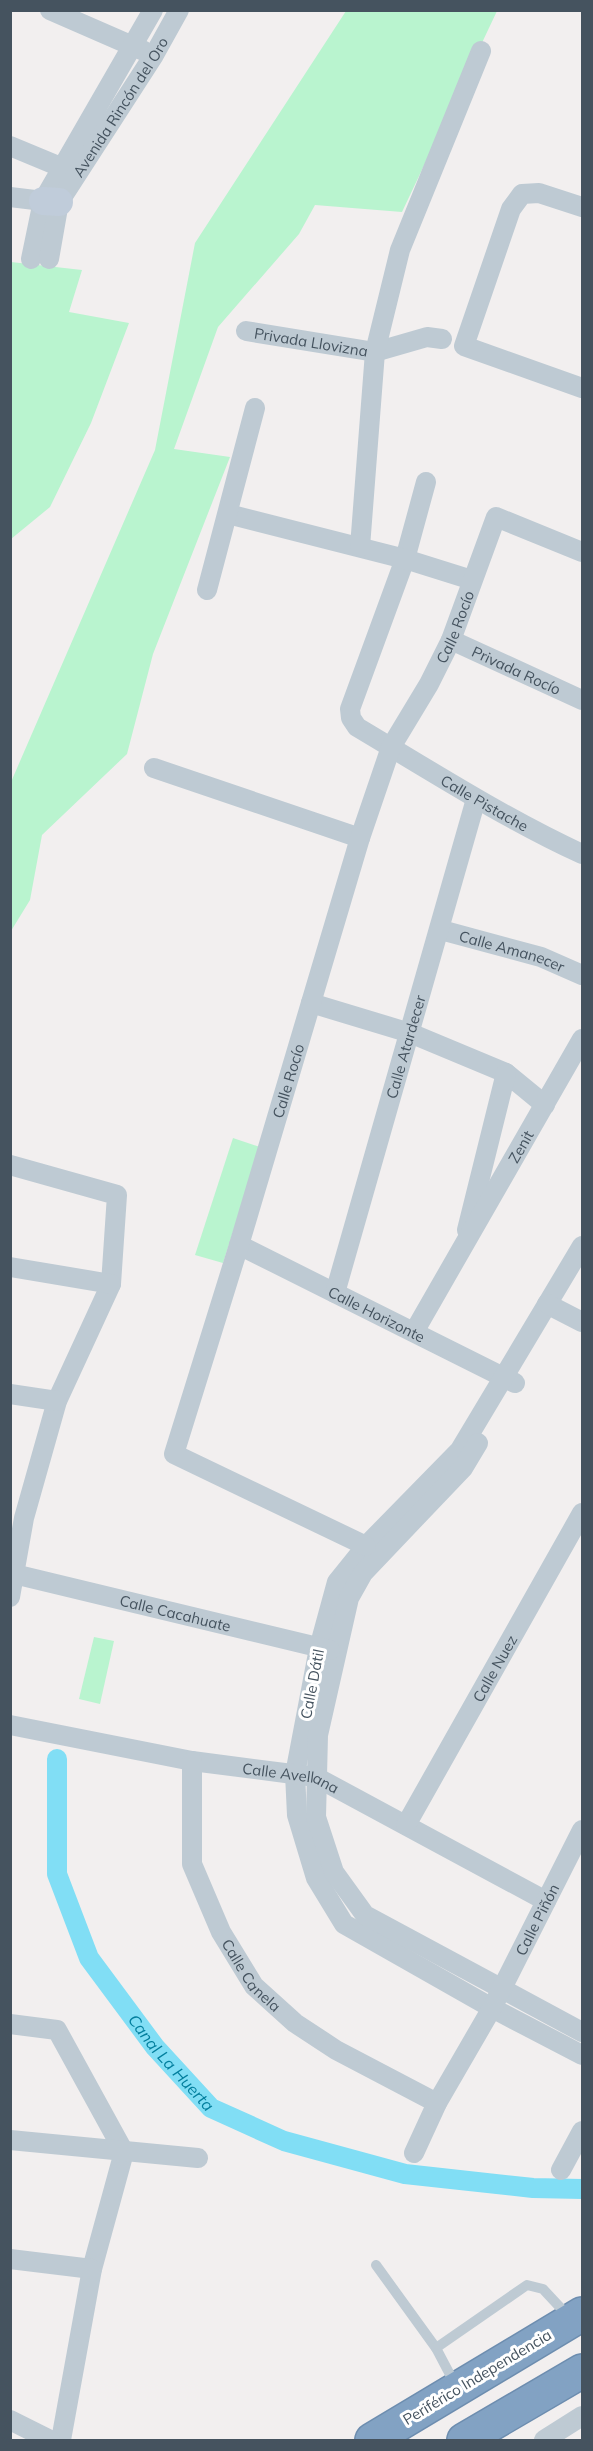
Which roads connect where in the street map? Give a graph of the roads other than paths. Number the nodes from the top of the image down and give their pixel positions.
1 (50, 10) edge
2 (153, 10) edge
3 (178, 10) edge
4 (134, 47) junction
5 (481, 51) dead end
6 (154, 55) junction
7 (10, 146) edge
8 (63, 168) junction
9 (10, 197) edge
10 (51, 202) junction
11 (582, 207) edge
12 (40, 259) dead end
13 (246, 331) dead end
14 (442, 339) dead end
15 (375, 352) junction
16 (582, 388) edge
17 (255, 408) dead end
18 (426, 482) dead end
19 (228, 514) junction
20 (360, 547) junction
21 (582, 552) edge
22 (405, 559) junction
23 (472, 580) junction
24 (207, 590) dead end
25 (451, 639) junction
26 (582, 700) edge
27 (391, 747) junction
28 (154, 768) dead end
29 (476, 799) junction
30 (360, 838) junction
31 (582, 854) edge
32 (441, 930) junction
33 (582, 975) edge
34 (311, 1003) junction
35 (410, 1033) junction
36 (582, 1039) edge
37 (506, 1073) junction
38 (545, 1105) junction
39 (10, 1165) edge
40 (239, 1245) junction
41 (582, 1246) edge
42 (461, 1253) junction
43 (10, 1267) edge
44 (582, 1270) edge
45 (111, 1284) junction
46 (335, 1293) junction
47 (553, 1307) junction
48 (582, 1322) edge
49 (414, 1332) junction
50 (509, 1380) junction
51 (10, 1394) edge
52 (57, 1401) junction
53 (582, 1513) edge
54 (17, 1517) edge
55 (366, 1546) junction
56 (14, 1574) junction
57 (10, 1597) edge
58 (328, 1650) junction
59 (10, 1725) edge
60 (192, 1761) junction
61 (295, 1774) junction
62 (316, 1777) junction
63 (406, 1825) junction
64 (582, 1830) edge
65 (546, 1901) junction
66 (502, 1990) junction
67 (492, 2008) junction
68 (10, 2024) edge
69 (582, 2032) edge
70 (582, 2055) edge
71 (436, 2103) junction
72 (582, 2131) edge
73 (10, 2140) edge
74 (124, 2152) junction
75 (414, 2153) dead end
76 (198, 2158) dead end
77 (561, 2170) dead end
78 (10, 2259) edge
79 (376, 2265) dead end
80 (92, 2269) junction
81 (577, 2317) edge
82 (436, 2348) junction
83 (582, 2372) edge
84 (458, 2389) junction
85 (582, 2416) edge
86 (10, 2420) edge
87 (50, 2440) edge
88 (61, 2440) edge
89 (372, 2440) edge
90 (464, 2440) edge
91 (544, 2440) edge

1 - 4 street
2 - 4 street, Avenida Rincón del Oro
3 - 6 street, Avenida Rincón del Oro
4 - 6 street
4 - 8 street, Avenida Rincón del Oro
5 - 15 street
6 - 10 street, Avenida Rincón del Oro
7 - 8 street
8 - 10 street, Avenida Rincón del Oro
9 - 10 street
10 - 12 street
11 - 16 street
13 - 15 street, Privada Llovizna
14 - 15 street
15 - 20 street
17 - 19 street
18 - 22 street, Calle Pistache
19 - 20 street
19 - 24 street
20 - 22 street
21 - 23 street, Calle Rocío
22 - 23 street
22 - 27 street, Calle Pistache
23 - 25 street, Calle Rocío
25 - 26 street, Privada Rocío
25 - 27 street, Calle Rocío
27 - 29 street, Calle Pistache
27 - 30 street, Calle Rocío
28 - 30 street
29 - 31 street, Calle Pistache
29 - 32 street, Calle Atardecer
30 - 34 street, Calle Rocío
32 - 33 street, Calle Amanecer
32 - 35 street, Calle Atardecer
34 - 35 street
34 - 40 street, Calle Rocío
35 - 37 street
35 - 46 street, Calle Atardecer
36 - 38 street, Zenit
37 - 38 street
37 - 42 street, Zenit
38 - 42 street, Zenit
39 - 45 street
40 - 46 street, Calle Horizonte
40 - 55 street, Calle Rocío
41 - 47 street, Calle Dátil
42 - 49 street, Zenit
43 - 45 street
44 - 47 street, Calle Dátil
45 - 52 street
46 - 49 street, Calle Horizonte
47 - 48 street
47 - 50 street, Calle Dátil
49 - 50 street, Calle Horizonte
50 - 55 street, Calle Dátil
50 - 58 street, Calle Dátil
51 - 52 street
52 - 54 street
53 - 63 street, Calle Nuez
54 - 56 street
55 - 58 street, Calle Dátil
56 - 57 street
56 - 58 street, Calle Cacahuate
58 - 61 street, Calle Dátil
58 - 62 street, Calle Dátil
59 - 60 street, Calle Avellana
60 - 61 street, Calle Avellana
60 - 71 street, Calle Canela
61 - 62 street, Calle Avellana
61 - 67 street, Calle Dátil
62 - 63 street, Calle Avellana
62 - 66 street, Calle Dátil
63 - 65 street, Calle Avellana
64 - 65 street, Calle Piñón
65 - 66 street, Calle Piñón
66 - 67 street, Calle Piñón
66 - 69 street, Calle Dátil
67 - 70 street, Calle Dátil
67 - 71 street
68 - 74 street
71 - 75 street
72 - 77 street
73 - 74 street
74 - 76 street
74 - 80 street
78 - 80 street
79 - 82 lane
80 - 88 street
81 - 82 lane
81 - 84 highway, Periférico Independencia
82 - 84 lane
83 - 90 highway
84 - 89 highway, Periférico Independencia
85 - 91 street
86 - 87 street

